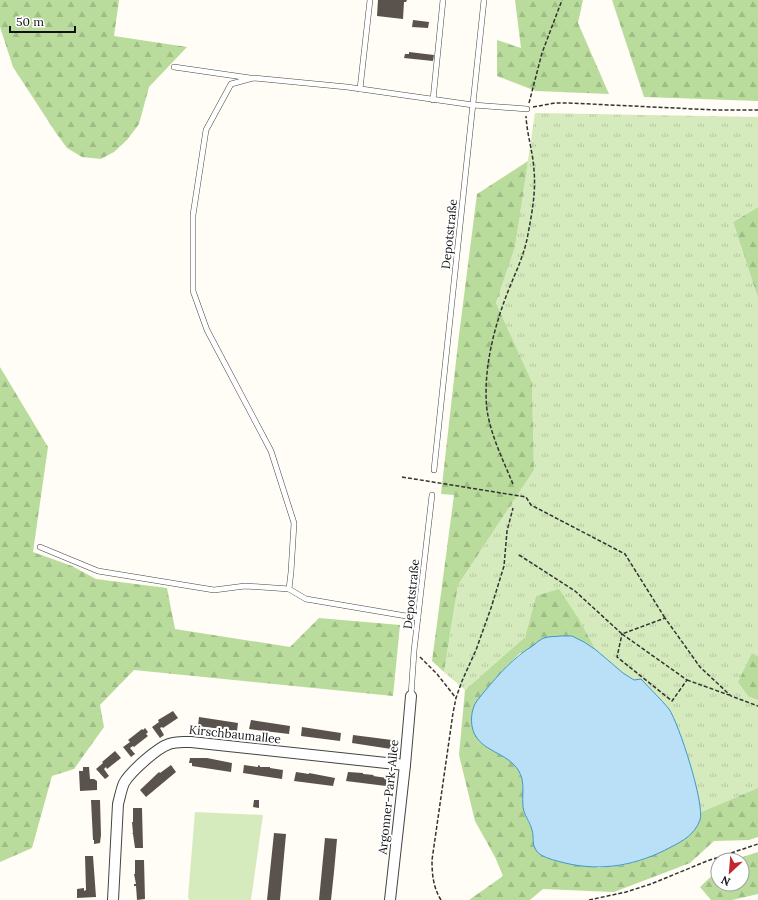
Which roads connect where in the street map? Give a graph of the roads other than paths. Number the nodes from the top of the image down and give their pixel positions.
1 (370, 0) edge
2 (443, 0) edge
3 (484, 0) edge
4 (174, 68) dead end
5 (252, 78) junction
6 (360, 89) junction
7 (433, 100) junction
8 (473, 105) junction
9 (527, 109) road end
10 (434, 470) dead end
11 (432, 495) dead end
12 (40, 547) dead end
13 (289, 590) junction
14 (418, 618) junction
15 (411, 696) joint
16 (405, 765) junction
17 (113, 900) edge
18 (390, 900) edge

1 - 6 lane
2 - 7 lane
3 - 8 lane, Depotstraße
4 - 5 lane
5 - 6 lane
5 - 13 lane
6 - 7 lane
7 - 8 lane
8 - 9 lane
8 - 10 lane, Depotstraße
11 - 14 lane, Depotstraße
12 - 13 lane
13 - 14 lane
14 - 15 lane, Depotstraße
15 - 16 street, Argonner-Park-Allee
16 - 17 street, Kirschbaumallee
16 - 18 street, Argonner-Park-Allee

